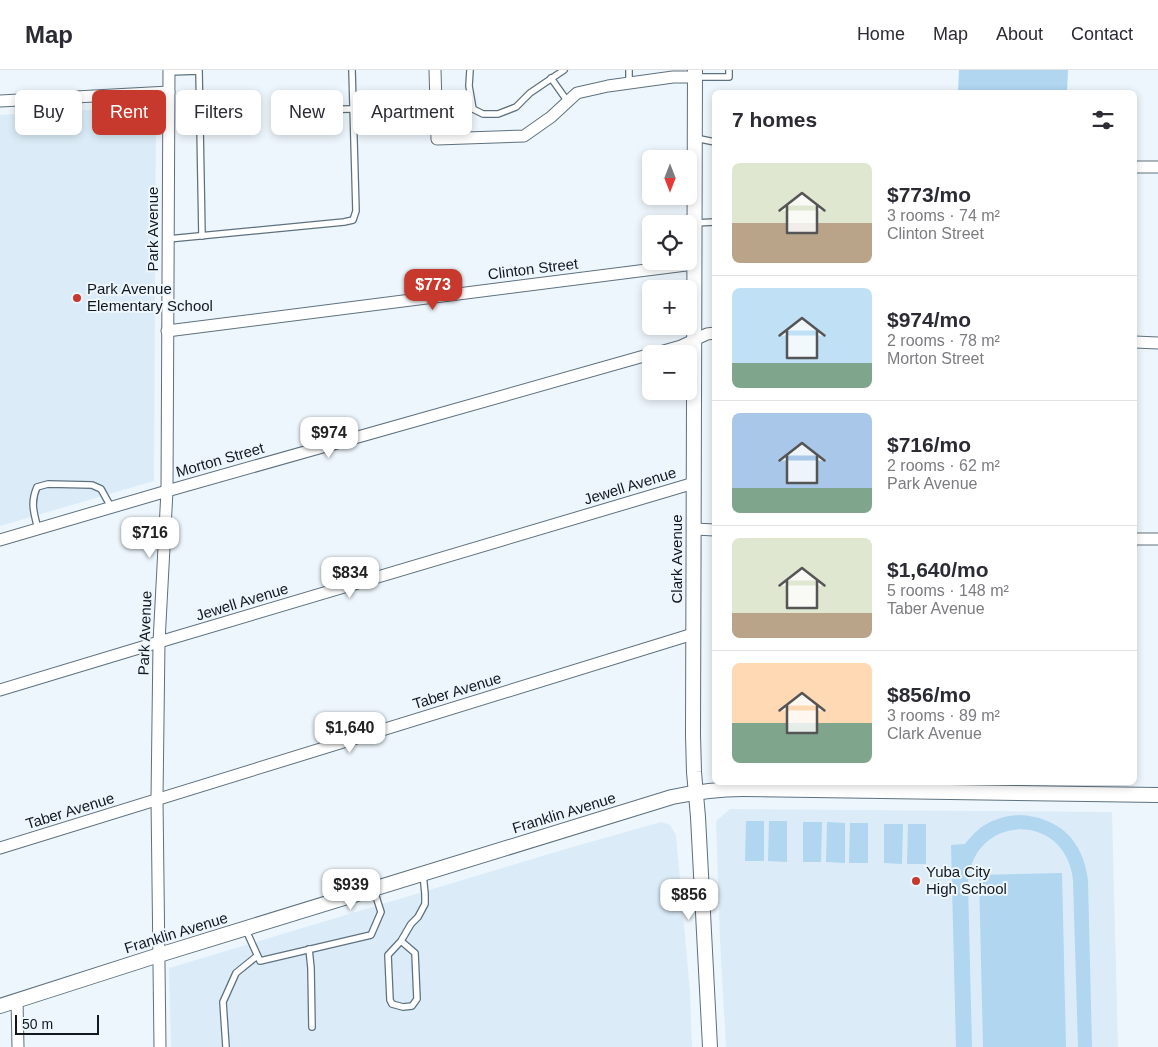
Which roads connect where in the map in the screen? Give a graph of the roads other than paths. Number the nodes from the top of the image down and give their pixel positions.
1 (352, 70) edge
2 (435, 70) edge
3 (470, 70) edge
4 (564, 70) edge
5 (629, 70) edge
6 (729, 70) edge
7 (170, 71) edge
8 (695, 74) edge
9 (551, 78) junction
10 (629, 83) junction
11 (169, 92) junction
12 (0, 101) edge
13 (568, 102) junction
14 (343, 109) edge
15 (353, 109) joint
16 (354, 135) edge
17 (695, 138) junction
18 (712, 141) edge
19 (1137, 167) edge
20 (1158, 167) edge
21 (694, 215) edge
22 (712, 222) edge
23 (697, 223) edge
24 (202, 236) junction
25 (168, 240) junction
26 (647, 270) edge
27 (694, 270) edge
28 (167, 331) junction
29 (712, 333) edge
30 (694, 340) junction
31 (1137, 342) edge
32 (1158, 343) edge
33 (683, 345) edge
34 (642, 357) edge
35 (694, 483) junction
36 (167, 491) junction
37 (111, 508) junction
38 (38, 529) junction
39 (694, 529) junction
40 (712, 530) edge
41 (1137, 539) edge
42 (1158, 539) edge
43 (0, 540) edge
44 (693, 634) junction
45 (159, 642) junction
46 (0, 690) edge
47 (786, 786) edge
48 (696, 792) junction
49 (1158, 795) edge
50 (157, 799) junction
51 (0, 848) edge
52 (423, 874) junction
53 (374, 889) junction
54 (245, 928) junction
55 (401, 940) junction
56 (309, 949) junction
57 (159, 955) junction
58 (257, 956) junction
59 (17, 1000) junction
60 (0, 1006) edge
61 (312, 1027) dead end
62 (18, 1047) edge
63 (160, 1047) edge
64 (226, 1047) edge
65 (710, 1047) edge

1 - 15 lane
2 - 13 street
3 - 9 lane
4 - 9 lane
5 - 10 lane
6 - 8 lane
7 - 11 street, Park Avenue
7 - 24 lane
8 - 10 street
8 - 17 street, Clark Avenue
9 - 13 lane
10 - 13 street
11 - 12 street
11 - 25 street, Park Avenue
14 - 15 lane
16 - 24 lane
17 - 18 lane
17 - 21 street, Clark Avenue
19 - 20 street
22 - 23 lane
24 - 25 lane
25 - 28 street, Park Avenue
26 - 28 street, Clinton Street
27 - 30 street, Clark Avenue
28 - 36 street, Park Avenue
29 - 30 street, Morton Street
30 - 33 street, Morton Street
30 - 35 street, Clark Avenue
31 - 32 street
34 - 36 street, Morton Street
35 - 39 street, Clark Avenue
35 - 45 street, Jewell Avenue
36 - 37 street, Morton Street
36 - 45 street, Park Avenue
37 - 38 street, Morton Street
37 - 38 lane
38 - 43 street, Morton Street
39 - 40 street
39 - 44 street, Clark Avenue
41 - 42 street
44 - 48 street, Clark Avenue
44 - 50 street, Taber Avenue
45 - 46 street, Jewell Avenue
45 - 50 street, Park Avenue
47 - 48 street, Franklin Avenue
47 - 49 street, Franklin Avenue
48 - 52 street, Franklin Avenue
48 - 65 street, Clark Avenue
50 - 51 street, Taber Avenue
50 - 57 street, Park Avenue
52 - 53 street, Franklin Avenue
52 - 55 lane
53 - 54 street, Franklin Avenue
53 - 56 lane
54 - 57 street, Franklin Avenue
54 - 58 lane
55 - 55 lane
56 - 58 lane
56 - 61 lane
57 - 59 street, Franklin Avenue
57 - 63 street, Park Avenue
58 - 64 lane
59 - 60 street, Franklin Avenue
59 - 62 street

